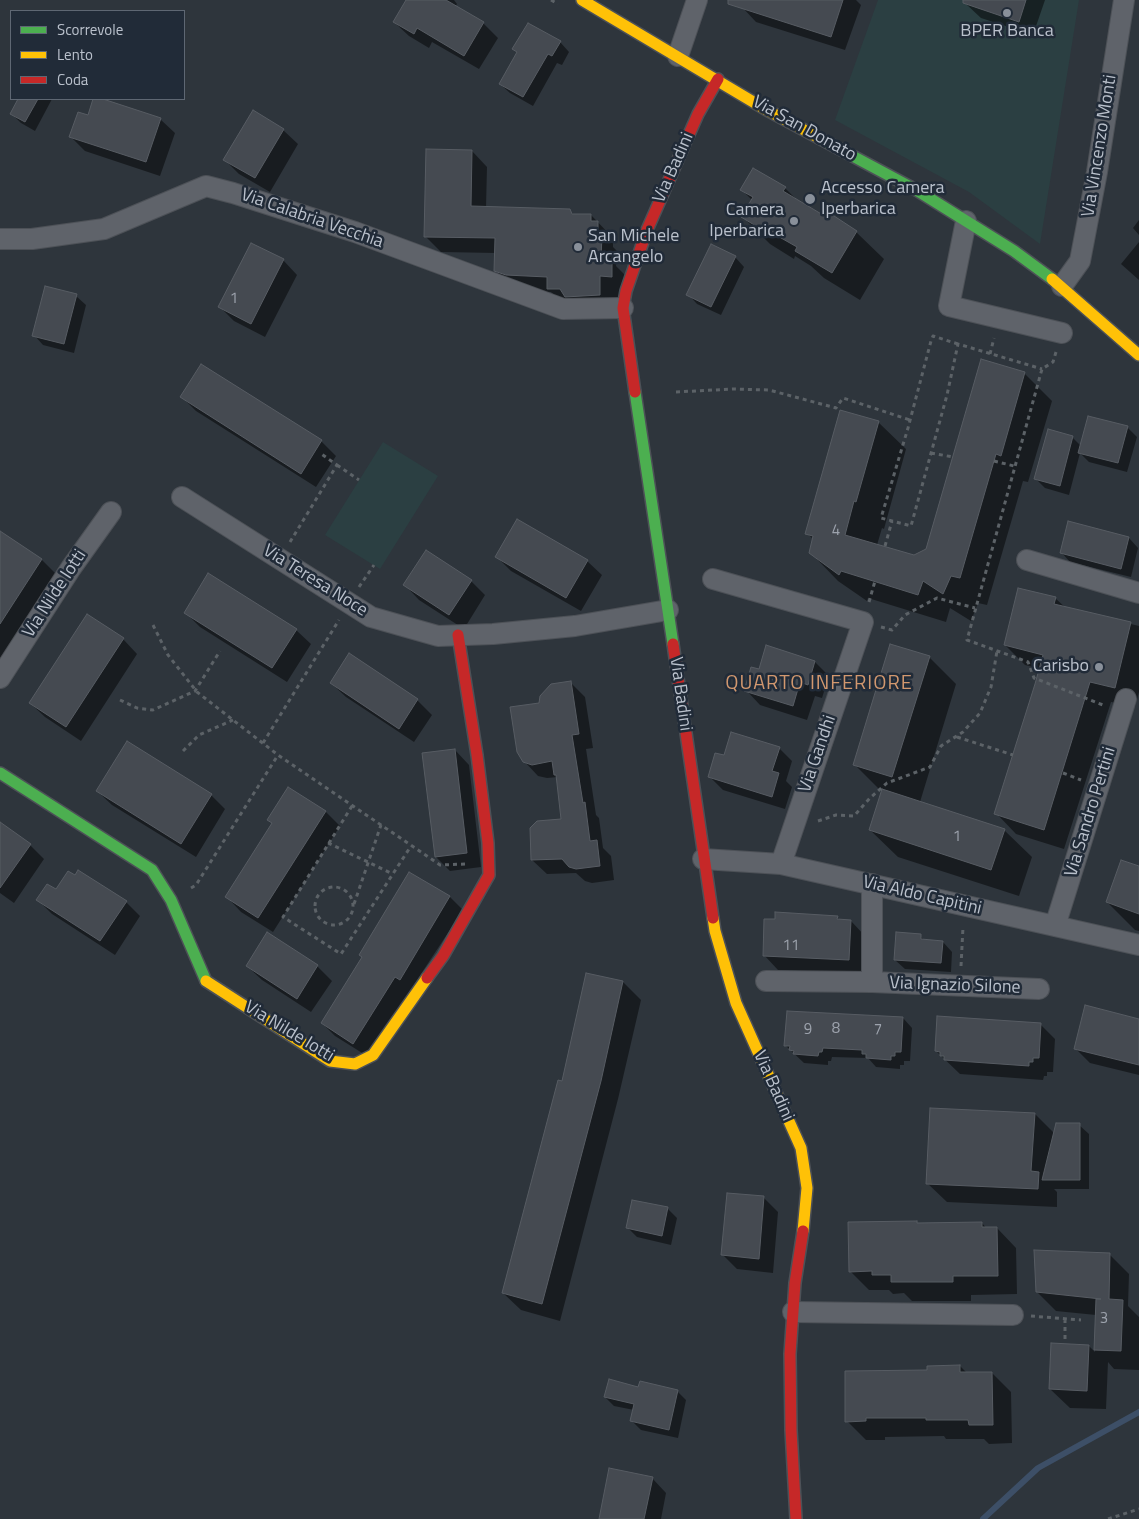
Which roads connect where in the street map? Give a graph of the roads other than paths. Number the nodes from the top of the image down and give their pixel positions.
1 (582, 0) edge
2 (697, 0) edge
3 (1124, 0) edge
4 (678, 56) junction
5 (718, 79) junction
6 (966, 221) junction
7 (0, 239) edge
8 (1062, 286) junction
9 (623, 308) junction
10 (1062, 333) road end
11 (1139, 354) edge
12 (182, 497) dead end
13 (111, 512) dead end
14 (1027, 560) dead end
15 (713, 579) dead end
16 (1139, 593) edge
17 (668, 610) junction
18 (458, 635) junction
19 (0, 678) edge
20 (1124, 705) road end
21 (0, 773) edge
22 (703, 859) junction
23 (781, 864) junction
24 (872, 884) junction
25 (1055, 926) junction
26 (1139, 945) edge
27 (766, 981) dead end
28 (872, 982) junction
29 (1039, 990) dead end
30 (793, 1312) junction
31 (1013, 1315) road end
32 (796, 1519) edge

1 - 4 street, Via San Donato
2 - 4 street
3 - 8 street, Via Vincenzo Monti
4 - 5 street, Via San Donato
5 - 6 street, Via San Donato
5 - 9 street, Via Badini
6 - 8 street, Via San Donato
6 - 10 street
7 - 9 street, Via Calabria Vecchia
8 - 11 street, Via San Donato
9 - 17 street, Via Badini
12 - 18 street, Via Teresa Noce
13 - 19 street, Via Nilde Iotti
14 - 16 street
15 - 23 street, Via Gandhi
17 - 18 street, Via Teresa Noce
17 - 22 street, Via Badini
18 - 21 street, Via Nilde Iotti
20 - 25 street, Via Sandro Pertini
22 - 23 street, Via Aldo Capitini
22 - 30 street, Via Badini
23 - 24 street, Via Aldo Capitini
24 - 25 street, Via Aldo Capitini
24 - 28 street, Via Ignazio Silone
25 - 26 street, Via Aldo Capitini
27 - 28 street, Via Ignazio Silone
28 - 29 street, Via Ignazio Silone
30 - 31 street
30 - 32 street, Via Badini

